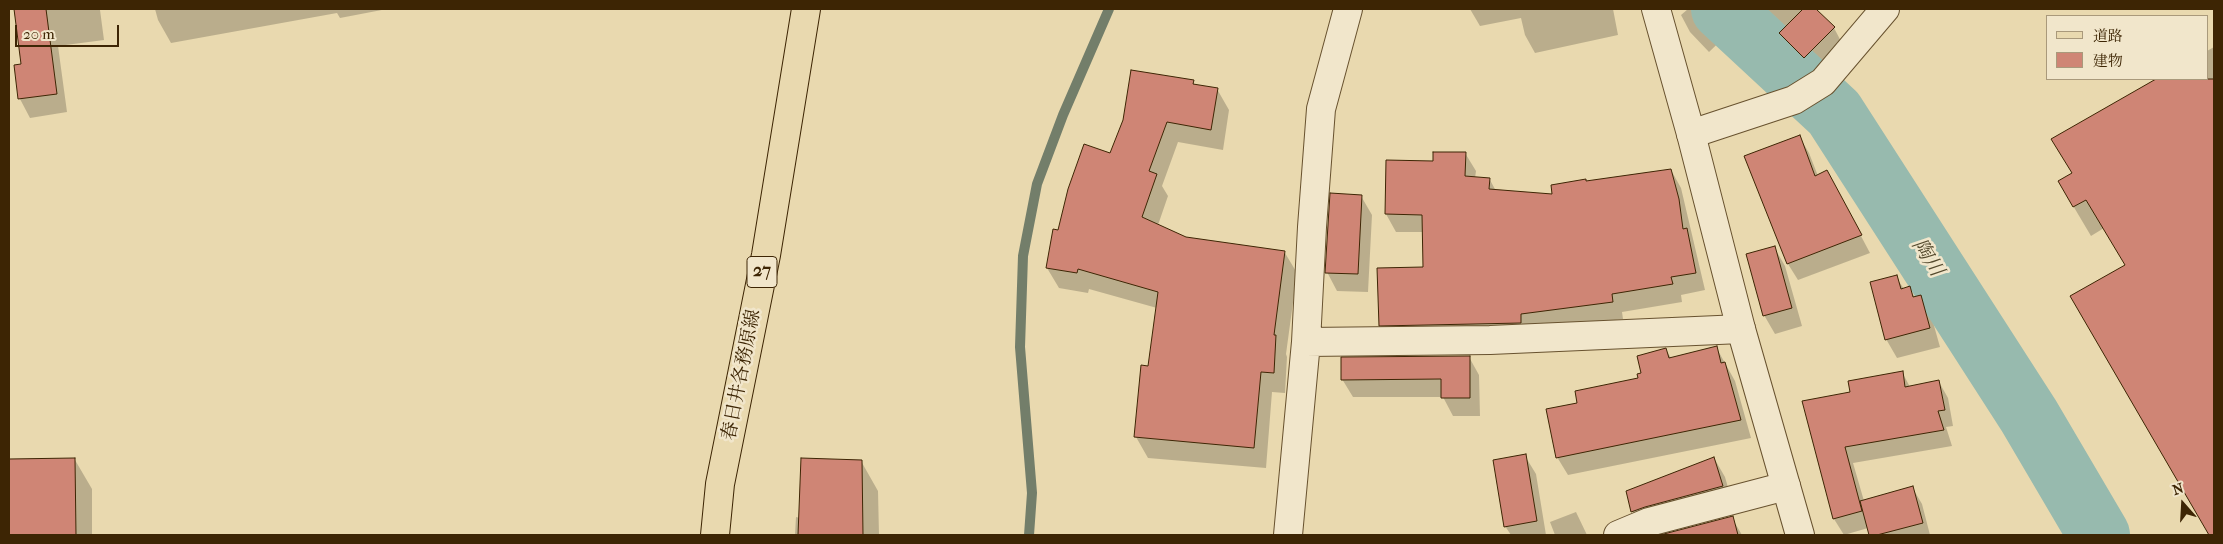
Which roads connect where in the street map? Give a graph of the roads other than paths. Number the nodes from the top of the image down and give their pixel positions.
1 (806, 9) edge
2 (1348, 9) edge
3 (1656, 9) edge
4 (1886, 9) edge
5 (1691, 134) junction
6 (1741, 329) junction
7 (1306, 342) junction
8 (1786, 486) junction
9 (715, 535) edge
10 (1288, 535) edge
11 (1618, 535) edge
12 (1800, 535) edge

1 - 9 main road, 春日井各務原線 / 27
2 - 7 street
3 - 5 street
4 - 5 street
5 - 6 street
6 - 7 street
6 - 8 street
7 - 10 street
8 - 11 street
8 - 12 street

